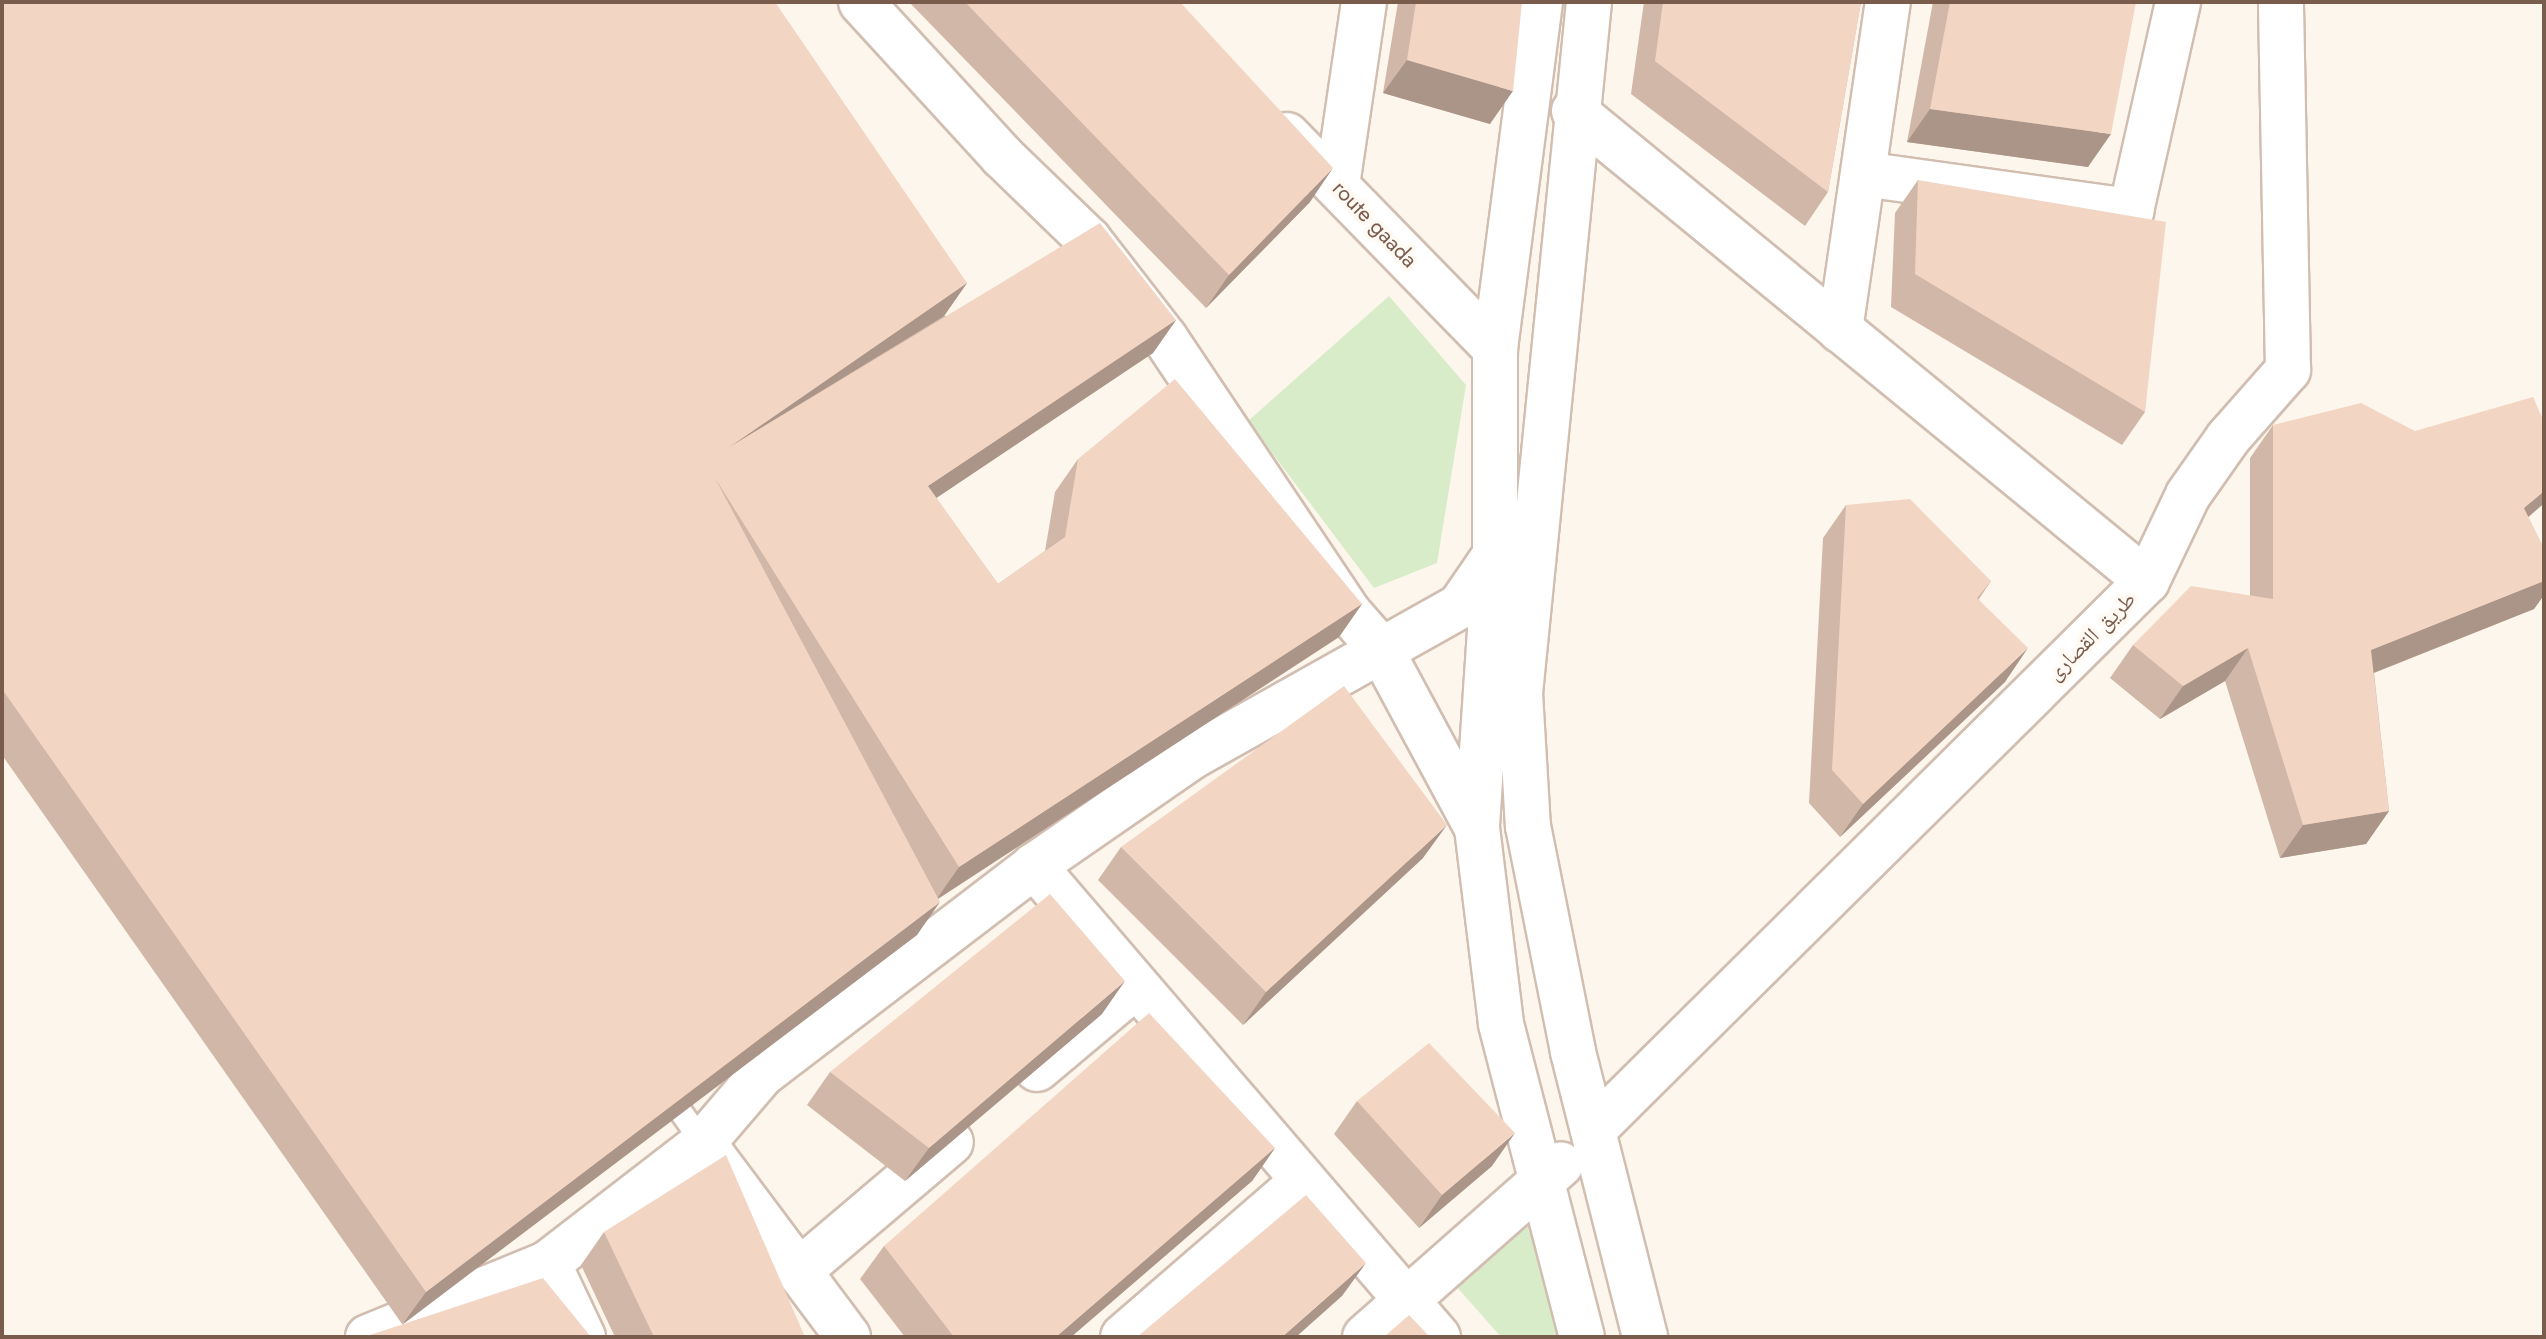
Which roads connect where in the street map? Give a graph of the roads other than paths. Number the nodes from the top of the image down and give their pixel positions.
1 (861, 2) edge
2 (1364, 2) edge
3 (1540, 2) edge
4 (1589, 2) edge
5 (1888, 2) edge
6 (2178, 2) edge
7 (2281, 2) edge
8 (1260, 109) edge
9 (1574, 111) junction
10 (1863, 174) junction
11 (1337, 185) junction
12 (1840, 330) junction
13 (1553, 343) junction
14 (1495, 348) junction
15 (1495, 555) junction
16 (2147, 581) junction
17 (1380, 648) junction
18 (1503, 723) junction
19 (1477, 828) junction
20 (1034, 866) junction
21 (1136, 986) junction
22 (648, 1065) edge
23 (1593, 1130) junction
24 (703, 1143) junction
25 (1303, 1181) junction
26 (1542, 1183) junction
27 (548, 1263) junction
28 (799, 1271) junction
29 (1405, 1302) junction
30 (368, 1337) edge
31 (583, 1337) edge
32 (848, 1337) edge
33 (1123, 1337) edge
34 (1365, 1337) edge
35 (1438, 1337) edge
36 (1582, 1337) edge
37 (1645, 1337) edge

1 - 17 street
2 - 11 street
3 - 14 street
4 - 9 street
5 - 10 street
6 - 10 street
7 - 16 street, طريق القصارى
8 - 11 street, route gaada
9 - 12 street
9 - 13 street
10 - 12 street
11 - 14 street, route gaada
12 - 16 street
13 - 14 street
13 - 18 street
14 - 15 street
15 - 17 street
15 - 18 street
16 - 23 street, طريق القصارى
17 - 19 street
17 - 20 street
18 - 19 street
18 - 23 street
19 - 26 street
20 - 21 street
20 - 24 street
21 - 25 street
21 - 28 street
22 - 24 lane
23 - 26 street, طريق القصارى
23 - 37 street
24 - 27 street
24 - 28 street
25 - 29 street
25 - 33 street
26 - 29 street, طريق القصارى
26 - 36 street
27 - 30 street
27 - 31 street
28 - 32 street
29 - 34 street, طريق القصارى
29 - 35 street

